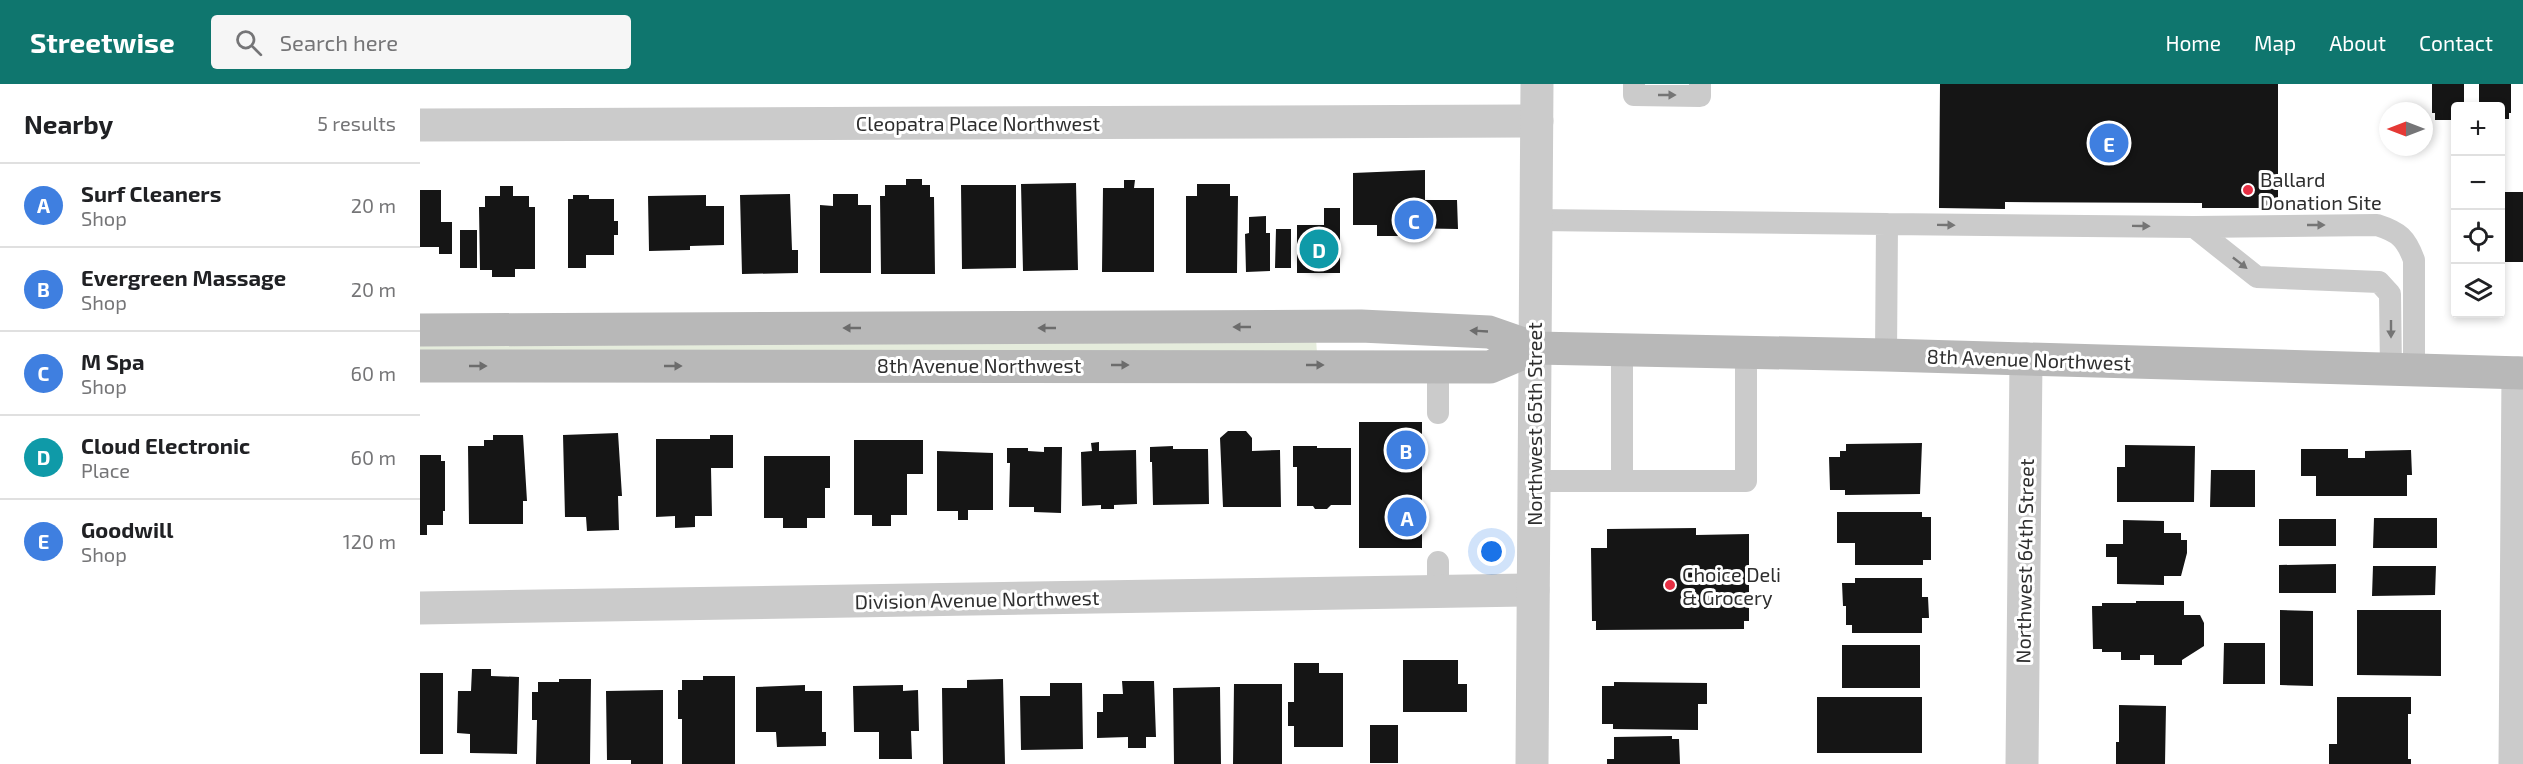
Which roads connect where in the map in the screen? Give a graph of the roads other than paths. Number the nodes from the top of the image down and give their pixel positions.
1 (1537, 84) edge
2 (1634, 84) edge
3 (1700, 84) edge
4 (1537, 121) junction
5 (420, 125) edge
6 (1536, 220) junction
7 (1887, 224) junction
8 (2194, 227) junction
9 (420, 330) edge
10 (1535, 348) junction
11 (1622, 350) junction
12 (1746, 352) junction
13 (1886, 355) junction
14 (2026, 359) junction
15 (420, 366) edge
16 (1438, 367) junction
17 (2403, 370) junction
18 (2521, 373) edge
19 (1438, 413) dead end
20 (1534, 481) junction
21 (1622, 481) junction
22 (1533, 590) junction
23 (420, 608) edge
24 (1532, 764) edge
25 (2022, 764) edge
26 (2515, 764) edge

1 - 4 street, Northwest 65th Street
2 -> 3 lane
4 - 5 street, Cleopatra Place Northwest
4 - 6 street, Northwest 65th Street
6 - 7 lane
6 - 10 street, Northwest 65th Street
7 -> 8 lane
7 - 13 lane
8 -> 17 lane
8 -> 17 lane
10 -> 9 main road, 8th Avenue Northwest
10 - 11 main road, 8th Avenue Northwest
10 - 16 main road, 8th Avenue Northwest
10 - 20 street, Northwest 65th Street
11 - 12 main road, 8th Avenue Northwest
11 - 21 lane
12 - 13 main road, 8th Avenue Northwest
12 - 21 lane
13 - 14 main road, 8th Avenue Northwest
14 - 17 main road, 8th Avenue Northwest
14 - 25 street, Northwest 64th Street
15 -> 16 main road, 8th Avenue Northwest
16 - 19 lane
17 - 18 main road, 8th Avenue Northwest
18 - 26 street
20 - 21 lane
20 - 22 street, Northwest 65th Street
22 - 23 street, Division Avenue Northwest
22 - 24 street, Northwest 65th Street

